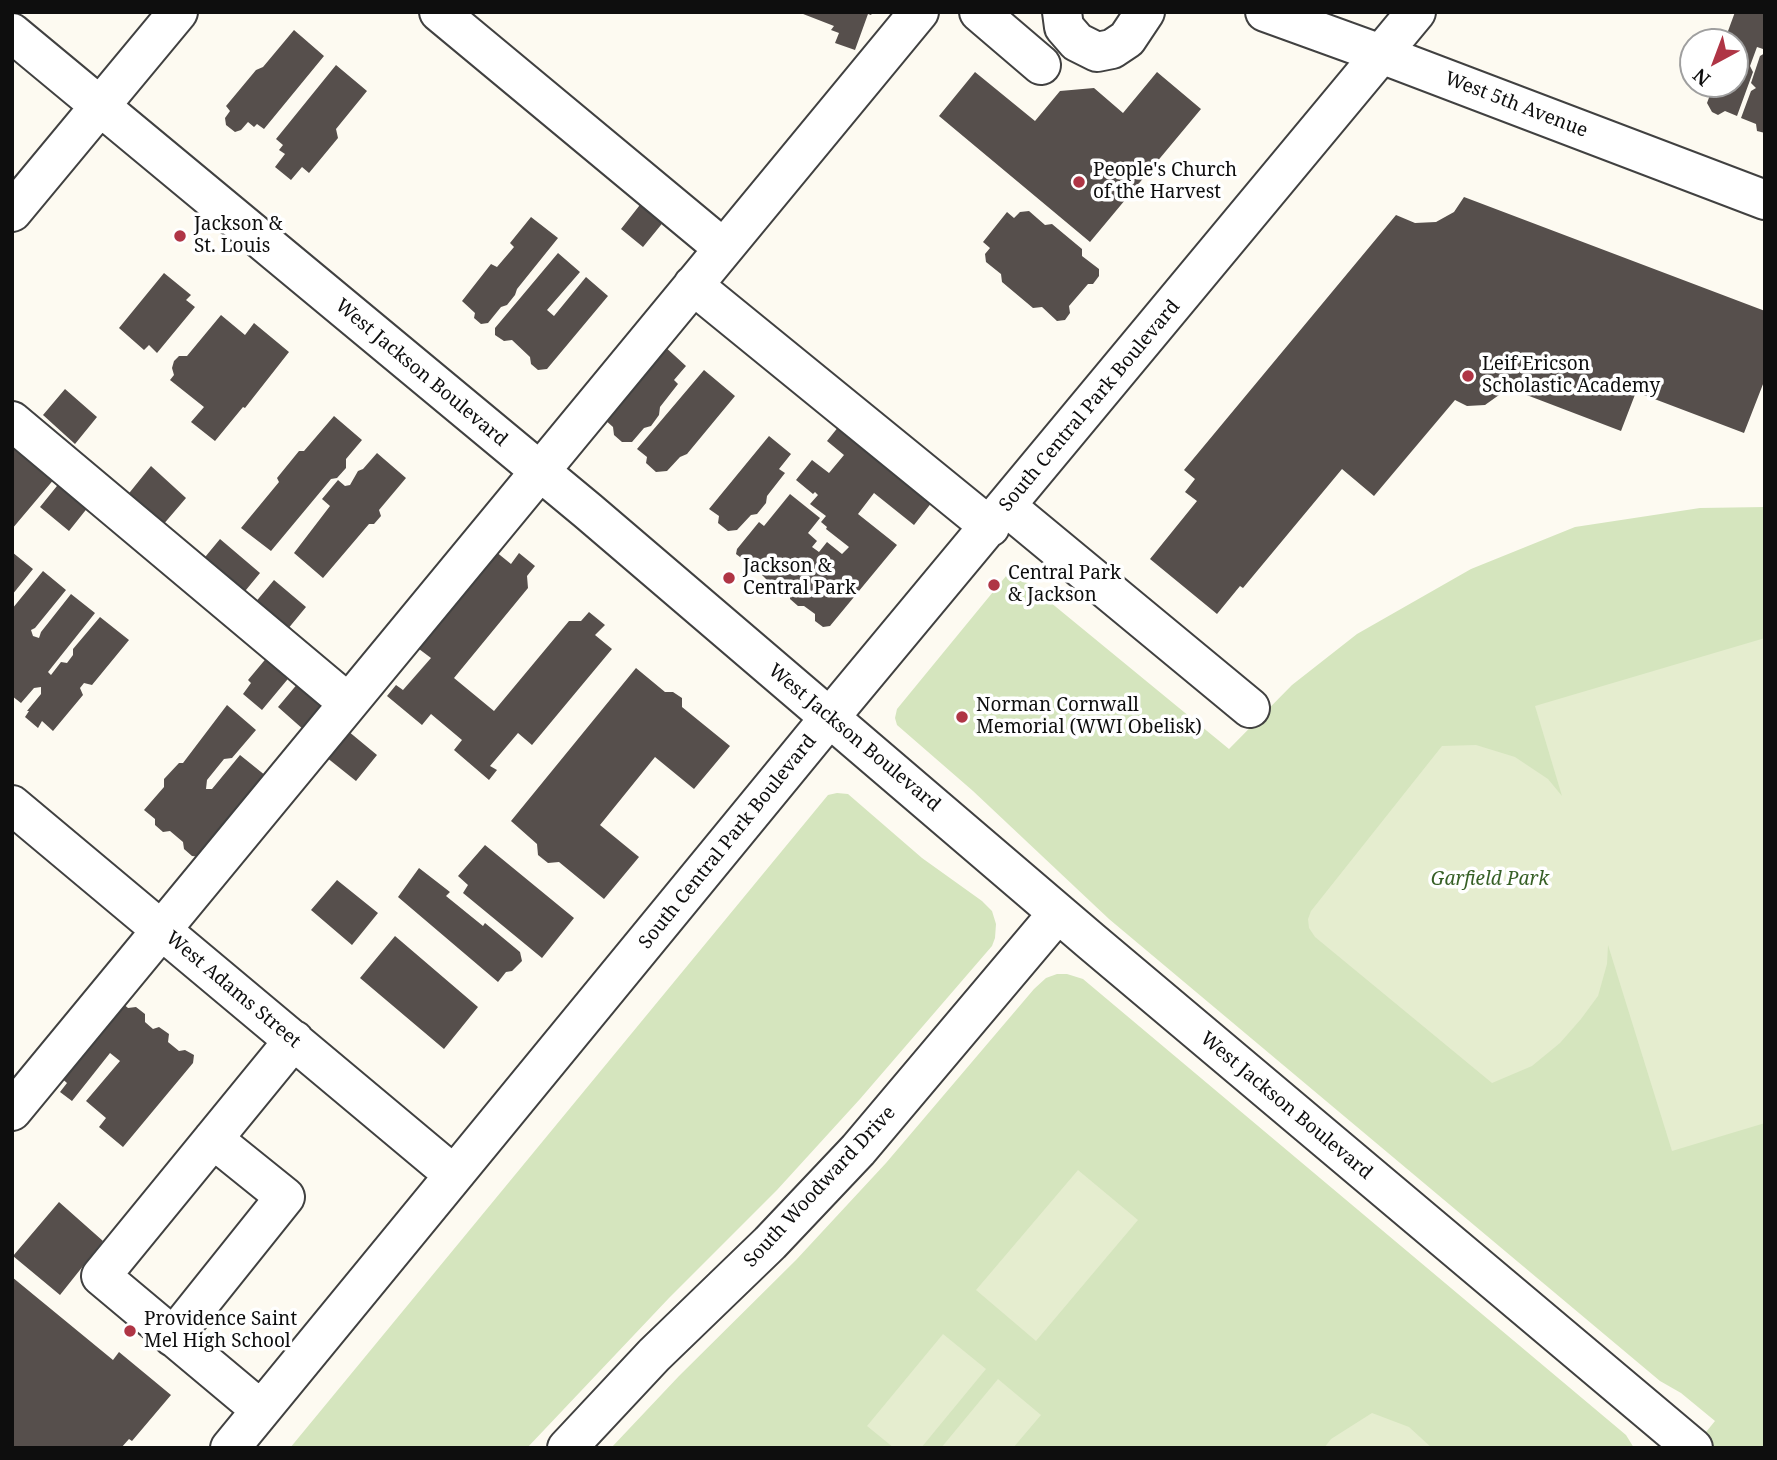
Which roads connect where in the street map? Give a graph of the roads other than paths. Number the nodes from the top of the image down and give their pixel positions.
1 (178, 12) edge
2 (439, 12) edge
3 (919, 12) edge
4 (979, 12) edge
5 (1062, 12) edge
6 (1145, 12) edge
7 (1265, 12) edge
8 (1416, 12) edge
9 (12, 33) edge
10 (1381, 54) junction
11 (1041, 65) dead end
12 (100, 106) junction
13 (1765, 200) edge
14 (12, 212) edge
15 (723, 248) junction
16 (693, 285) junction
17 (12, 421) edge
18 (539, 471) junction
19 (998, 517) junction
20 (348, 703) junction
21 (1250, 708) dead end
22 (830, 717) junction
23 (12, 805) edge
24 (1058, 913) junction
25 (162, 930) junction
26 (294, 1040) junction
27 (12, 1111) edge
28 (213, 1139) junction
29 (454, 1175) junction
30 (173, 1337) junction
31 (261, 1410) junction
32 (230, 1448) edge
33 (568, 1448) edge
34 (1693, 1448) edge

1 - 12 street
2 - 15 street
3 - 15 street
4 - 11 street
5 - 6 street
7 - 10 street, West 5th Avenue
8 - 10 street, South Central Park Boulevard
9 - 12 street, West Jackson Boulevard
10 - 13 street, West 5th Avenue
10 - 19 street, South Central Park Boulevard
12 - 14 street
12 - 18 street, West Jackson Boulevard
15 - 16 street
16 - 18 street
16 - 19 street
17 - 20 street
18 - 20 street
18 - 22 street, West Jackson Boulevard
19 - 21 street
19 - 22 street, South Central Park Boulevard
20 - 25 street
22 - 24 street, West Jackson Boulevard
22 - 29 street, South Central Park Boulevard
23 - 25 street, West Adams Street
24 - 33 street, South Woodward Drive
24 - 34 street, West Jackson Boulevard
25 - 26 street, West Adams Street
25 - 27 street
26 - 28 street
26 - 29 street, West Adams Street
28 - 30 street
28 - 30 street
29 - 31 street, South Central Park Boulevard
30 - 31 street
31 - 32 street, South Central Park Boulevard

